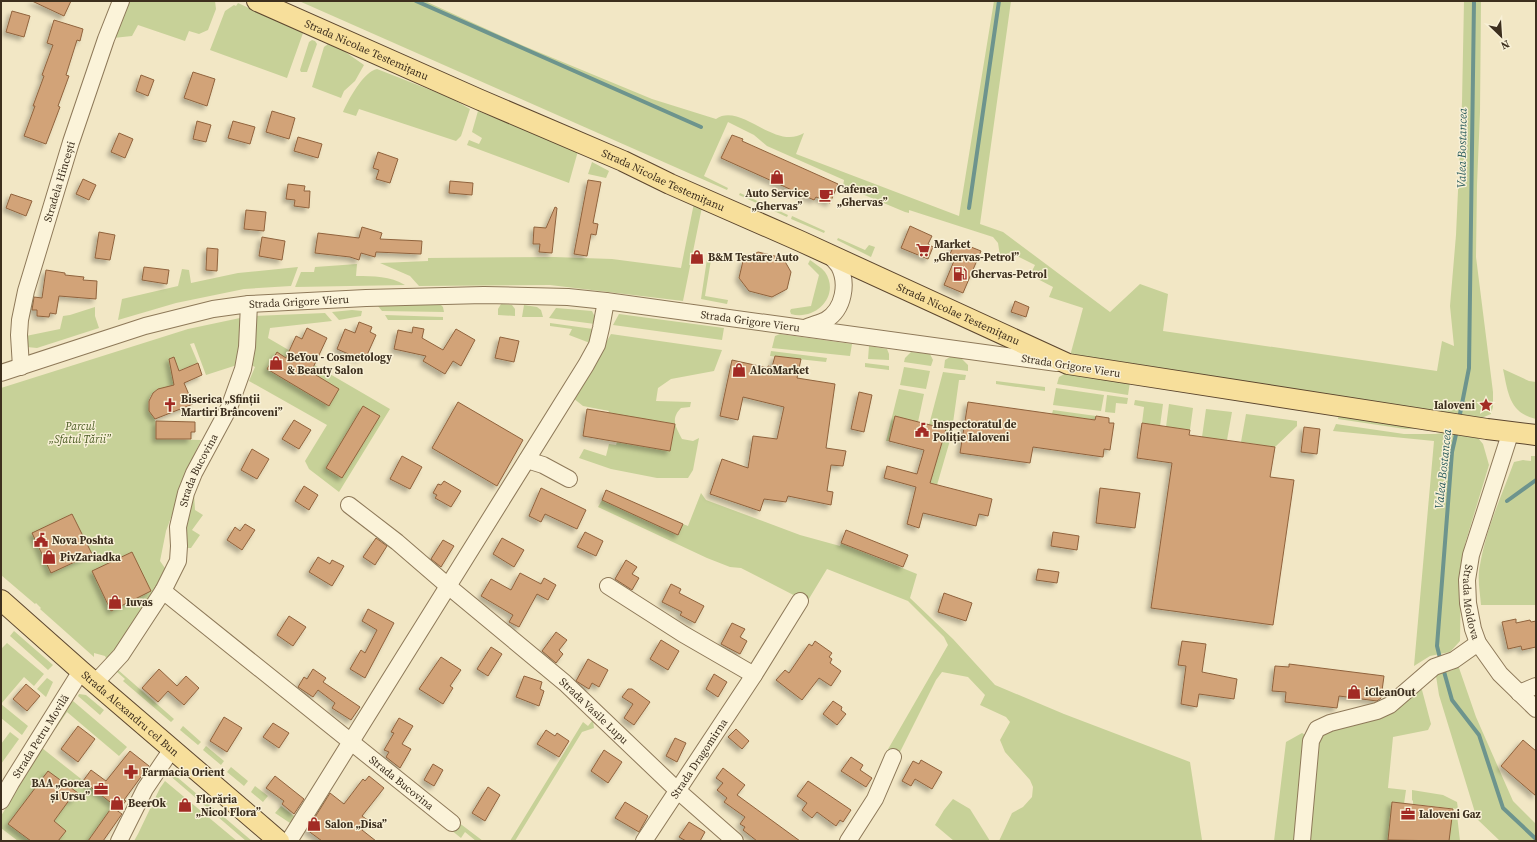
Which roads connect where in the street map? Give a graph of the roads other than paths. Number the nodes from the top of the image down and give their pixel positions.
1 (121, 1) edge
2 (257, 1) edge
3 (829, 254) junction
4 (606, 301) junction
5 (249, 304) junction
6 (805, 328) junction
7 (1068, 364) junction
8 (21, 367) junction
9 (1, 374) edge
10 (1511, 431) junction
11 (1536, 435) edge
12 (526, 460) junction
13 (570, 480) dead end
14 (348, 505) dead end
15 (448, 586) junction
16 (608, 586) dead end
17 (163, 591) junction
18 (1, 600) edge
19 (800, 601) dead end
20 (1478, 643) junction
21 (754, 675) junction
22 (88, 677) junction
23 (1536, 686) edge
24 (1519, 693) junction
25 (1536, 709) edge
26 (351, 742) junction
27 (172, 749) junction
28 (893, 757) dead end
29 (677, 790) junction
30 (1, 801) edge
31 (452, 823) dead end
32 (119, 841) edge
33 (279, 841) edge
34 (289, 841) edge
35 (644, 841) edge
36 (735, 841) edge
37 (848, 841) edge
38 (1302, 841) edge

1 - 8 street, Stradela Hîncești
2 - 3 main road, Strada Nicolae Testemițanu
3 - 6 street
3 - 7 main road, Strada Nicolae Testemițanu
4 - 5 street, Strada Grigore Vieru
4 - 6 street, Strada Grigore Vieru
4 - 12 street
5 - 8 street, Strada Grigore Vieru
5 - 17 street, Strada Bucovina
6 - 7 street, Strada Grigore Vieru
7 - 10 main road, Strada Grigore Vieru
8 - 9 street, Strada Grigore Vieru
10 - 11 main road, Strada Grigore Vieru
10 - 20 street, Strada Moldova
12 - 13 street
12 - 15 street
14 - 15 street, Strada Vasile Lupu
15 - 26 street
15 - 29 street, Strada Vasile Lupu
16 - 21 street
17 - 22 street, Strada Bucovina
17 - 26 street, Strada Bucovina
18 - 22 main road, Strada Alexandru cel Bun
19 - 21 street, Strada Dragomirna
20 - 24 street, Strada Moldova
20 - 38 street
21 - 29 street, Strada Dragomirna
22 - 27 main road, Strada Alexandru cel Bun
22 - 30 street, Strada Petru Movilă
23 - 24 street
24 - 25 street, Strada Moldova
26 - 31 street, Strada Bucovina
26 - 34 street
27 - 32 street
27 - 33 main road, Strada Alexandru cel Bun
28 - 37 street
29 - 35 street, Strada Dragomirna
29 - 36 street, Strada Vasile Lupu

